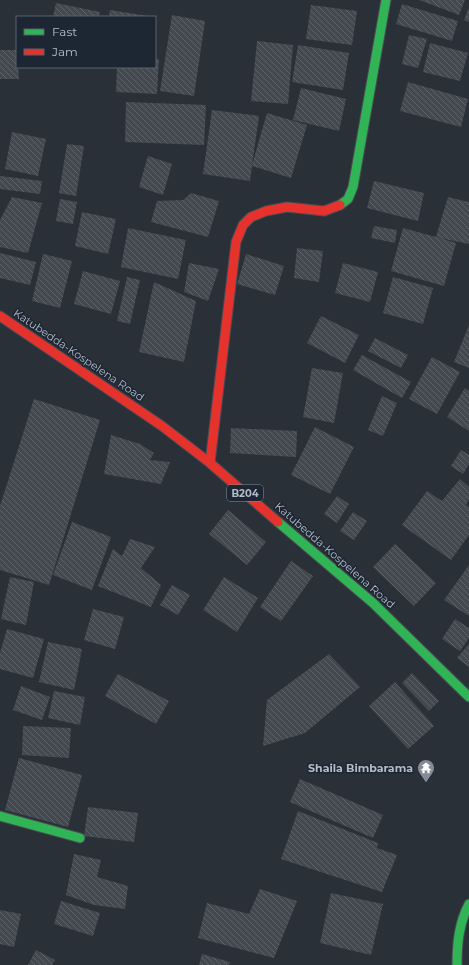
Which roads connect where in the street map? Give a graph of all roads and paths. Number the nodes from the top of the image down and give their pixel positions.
1 (386, 0) edge
2 (0, 316) edge
3 (210, 463) junction
4 (469, 698) edge
5 (0, 816) edge
6 (80, 838) dead end
7 (469, 904) edge
8 (457, 965) edge

1 - 3 street
2 - 3 street, Katubedda-Kospelena Road / B204
3 - 4 street, Katubedda-Kospelena Road / B204
5 - 6 street
7 - 8 street

